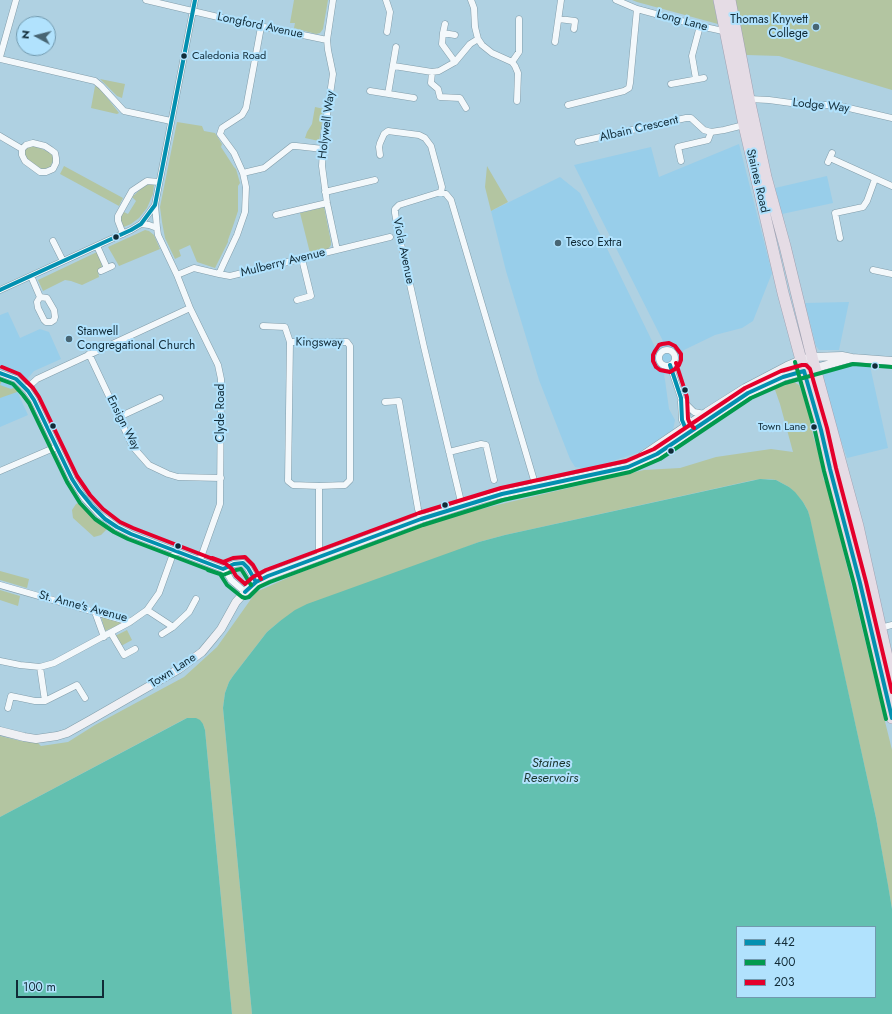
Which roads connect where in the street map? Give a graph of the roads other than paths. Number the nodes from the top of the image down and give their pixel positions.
1 (16, 0) edge
2 (146, 0) edge
3 (195, 0) edge
4 (333, 0) edge
5 (386, 0) edge
6 (471, 0) edge
7 (561, 0) edge
8 (616, 0) edge
9 (720, 0) edge
10 (730, 0) edge
11 (637, 9) junction
12 (193, 11) junction
13 (519, 19) dead end
14 (559, 19) junction
15 (445, 24) dead end
16 (700, 26) junction
17 (261, 27) junction
18 (574, 29) dead end
19 (725, 31) junction
20 (387, 32) dead end
21 (443, 33) junction
22 (455, 35) dead end
23 (478, 39) junction
24 (327, 40) junction
25 (555, 42) dead end
26 (396, 47) dead end
27 (0, 58) edge
28 (455, 62) junction
29 (512, 62) junction
30 (394, 66) junction
31 (432, 72) junction
32 (704, 78) dead end
33 (696, 79) junction
34 (671, 84) dead end
35 (370, 91) dead end
36 (388, 94) junction
37 (414, 98) dead end
38 (748, 99) junction
39 (517, 101) dead end
40 (568, 104) dead end
41 (466, 108) dead end
42 (892, 118) edge
43 (171, 121) junction
44 (388, 123) dead end
45 (744, 125) junction
46 (388, 131) junction
47 (711, 132) junction
48 (0, 136) edge
49 (578, 142) dead end
50 (22, 148) junction
51 (323, 149) junction
52 (380, 156) dead end
53 (830, 158) dead end
54 (681, 161) dead end
55 (243, 173) junction
56 (876, 178) junction
57 (375, 180) dead end
58 (159, 182) junction
59 (892, 186) edge
60 (325, 192) junction
61 (441, 192) junction
62 (327, 203) junction
63 (155, 205) junction
64 (276, 214) dead end
65 (141, 224) junction
66 (157, 228) junction
67 (123, 234) junction
68 (390, 237) dead end
69 (840, 238) dead end
70 (53, 241) dead end
71 (97, 246) junction
72 (337, 250) junction
73 (302, 259) junction
74 (63, 262) junction
75 (107, 268) dead end
76 (872, 270) dead end
77 (220, 274) junction
78 (892, 274) edge
79 (177, 275) junction
80 (31, 276) junction
81 (0, 290) edge
82 (40, 297) dead end
83 (297, 300) dead end
84 (190, 308) junction
85 (263, 326) dead end
86 (290, 342) junction
87 (89, 354) junction
88 (812, 357) junction
89 (852, 358) junction
90 (892, 361) edge
91 (670, 365) dead end
92 (802, 366) junction
93 (816, 368) junction
94 (0, 373) edge
95 (26, 389) junction
96 (160, 398) dead end
97 (681, 398) junction
98 (385, 402) dead end
99 (704, 414) junction
100 (119, 417) junction
101 (688, 428) junction
102 (56, 447) junction
103 (449, 452) junction
104 (0, 471) edge
105 (221, 478) junction
106 (494, 480) dead end
107 (319, 486) junction
108 (536, 487) junction
109 (462, 506) junction
110 (421, 519) junction
111 (174, 550) junction
112 (321, 556) junction
113 (200, 560) junction
114 (223, 569) junction
115 (256, 582) junction
116 (0, 585) edge
117 (245, 592) junction
118 (196, 599) dead end
119 (147, 610) junction
120 (95, 612) junction
121 (130, 622) junction
122 (892, 625) edge
123 (173, 627) junction
124 (880, 628) junction
125 (111, 633) junction
126 (162, 634) dead end
127 (104, 637) junction
128 (135, 649) dead end
129 (0, 661) edge
130 (40, 667) junction
131 (892, 679) edge
132 (85, 698) dead end
133 (45, 701) junction
134 (8, 708) dead end
135 (892, 718) edge
136 (0, 731) edge

1 - 27 street
2 - 12 street, Longford Avenue
3 - 12 street
4 - 24 street, Holywell Way
5 - 20 street
6 - 23 street
7 - 14 street
8 - 11 street, Long Lane
9 - 19 highway, Staines Road
10 - 38 highway, Staines Road
11 - 16 street, Long Lane
11 - 40 street
12 - 17 street, Longford Avenue
12 - 43 street
13 - 29 street
14 - 18 street
14 - 25 street
15 - 21 street
16 - 19 street, Long Lane
16 - 33 street
17 - 24 street, Longford Avenue
17 - 55 street
19 - 45 highway, Staines Road
21 - 22 street
21 - 28 street
23 - 28 street
23 - 29 street
24 - 51 street, Holywell Way
26 - 30 street
27 - 43 street
28 - 31 street
29 - 39 street
30 - 31 street
30 - 36 street
31 - 41 street
32 - 33 street
33 - 34 street
35 - 36 street
36 - 37 street
38 - 42 street, Lodge Way
38 - 88 highway, Staines Road
43 - 58 street
44 - 46 street
45 - 47 street
45 - 92 highway, Staines Road
46 - 52 street
46 - 61 street
47 - 49 street, Albain Crescent
47 - 54 street
48 - 50 street
50 - 50 street
51 - 55 street
51 - 60 street, Holywell Way
53 - 56 street
55 - 77 street
56 - 59 street
56 - 69 street
57 - 60 street
58 - 63 street
58 - 67 street
60 - 62 street, Holywell Way
61 - 103 street, Viola Avenue
61 - 108 street
62 - 64 street
62 - 72 street, Holywell Way
63 - 65 street
63 - 66 street, Clyde Road
65 - 66 street
65 - 67 street
66 - 79 street, Clyde Road
67 - 71 street
68 - 72 street, Mulberry Avenue
70 - 74 street
71 - 74 street
71 - 75 street
72 - 73 street, Mulberry Avenue
73 - 77 street, Mulberry Avenue
73 - 83 street
74 - 80 street
76 - 78 street
77 - 79 street, Mulberry Avenue
79 - 84 street, Clyde Road
80 - 81 street
80 - 82 street
84 - 87 street
84 - 105 street, Clyde Road
85 - 86 street
86 - 107 street, Kingsway
86 - 107 street, Kingsway
87 - 95 street
87 - 100 street, Ensign Way
88 - 89 main road
88 - 92 main road
88 - 93 highway, Staines Road
89 - 90 main road
89 - 93 main road
91 - 97 street
92 - 93 main road
92 - 99 main road, Town Lane
92 - 101 main road, Town Lane
92 - 135 highway, Staines Road
93 - 124 highway, Staines Road
94 - 95 street
95 - 102 street
96 - 100 street
97 - 99 street
97 - 101 street
98 - 110 street
99 - 101 main road, Town Lane
100 - 105 street, Ensign Way
101 - 108 main road, Town Lane
102 - 104 street
102 - 111 street
103 - 106 street
103 - 109 street, Viola Avenue
105 - 113 street, Clyde Road
107 - 112 street
108 - 109 main road, Town Lane
109 - 110 main road, Town Lane
110 - 112 main road, Town Lane
111 - 113 street
111 - 119 street, St. Anne's Avenue
112 - 115 main road, Town Lane
113 - 114 street
114 - 115 street
114 - 117 street
115 - 117 main road, Town Lane
116 - 120 street, St. Anne's Avenue
117 - 136 main road, Town Lane
118 - 123 street
119 - 121 street, St. Anne's Avenue
119 - 123 street
120 - 121 street, St. Anne's Avenue
120 - 127 street
121 - 125 street
122 - 124 street
123 - 126 street
124 - 131 highway, Staines Road
125 - 127 street
125 - 128 street
127 - 130 street
129 - 130 street
130 - 133 street
132 - 133 street
133 - 134 street

